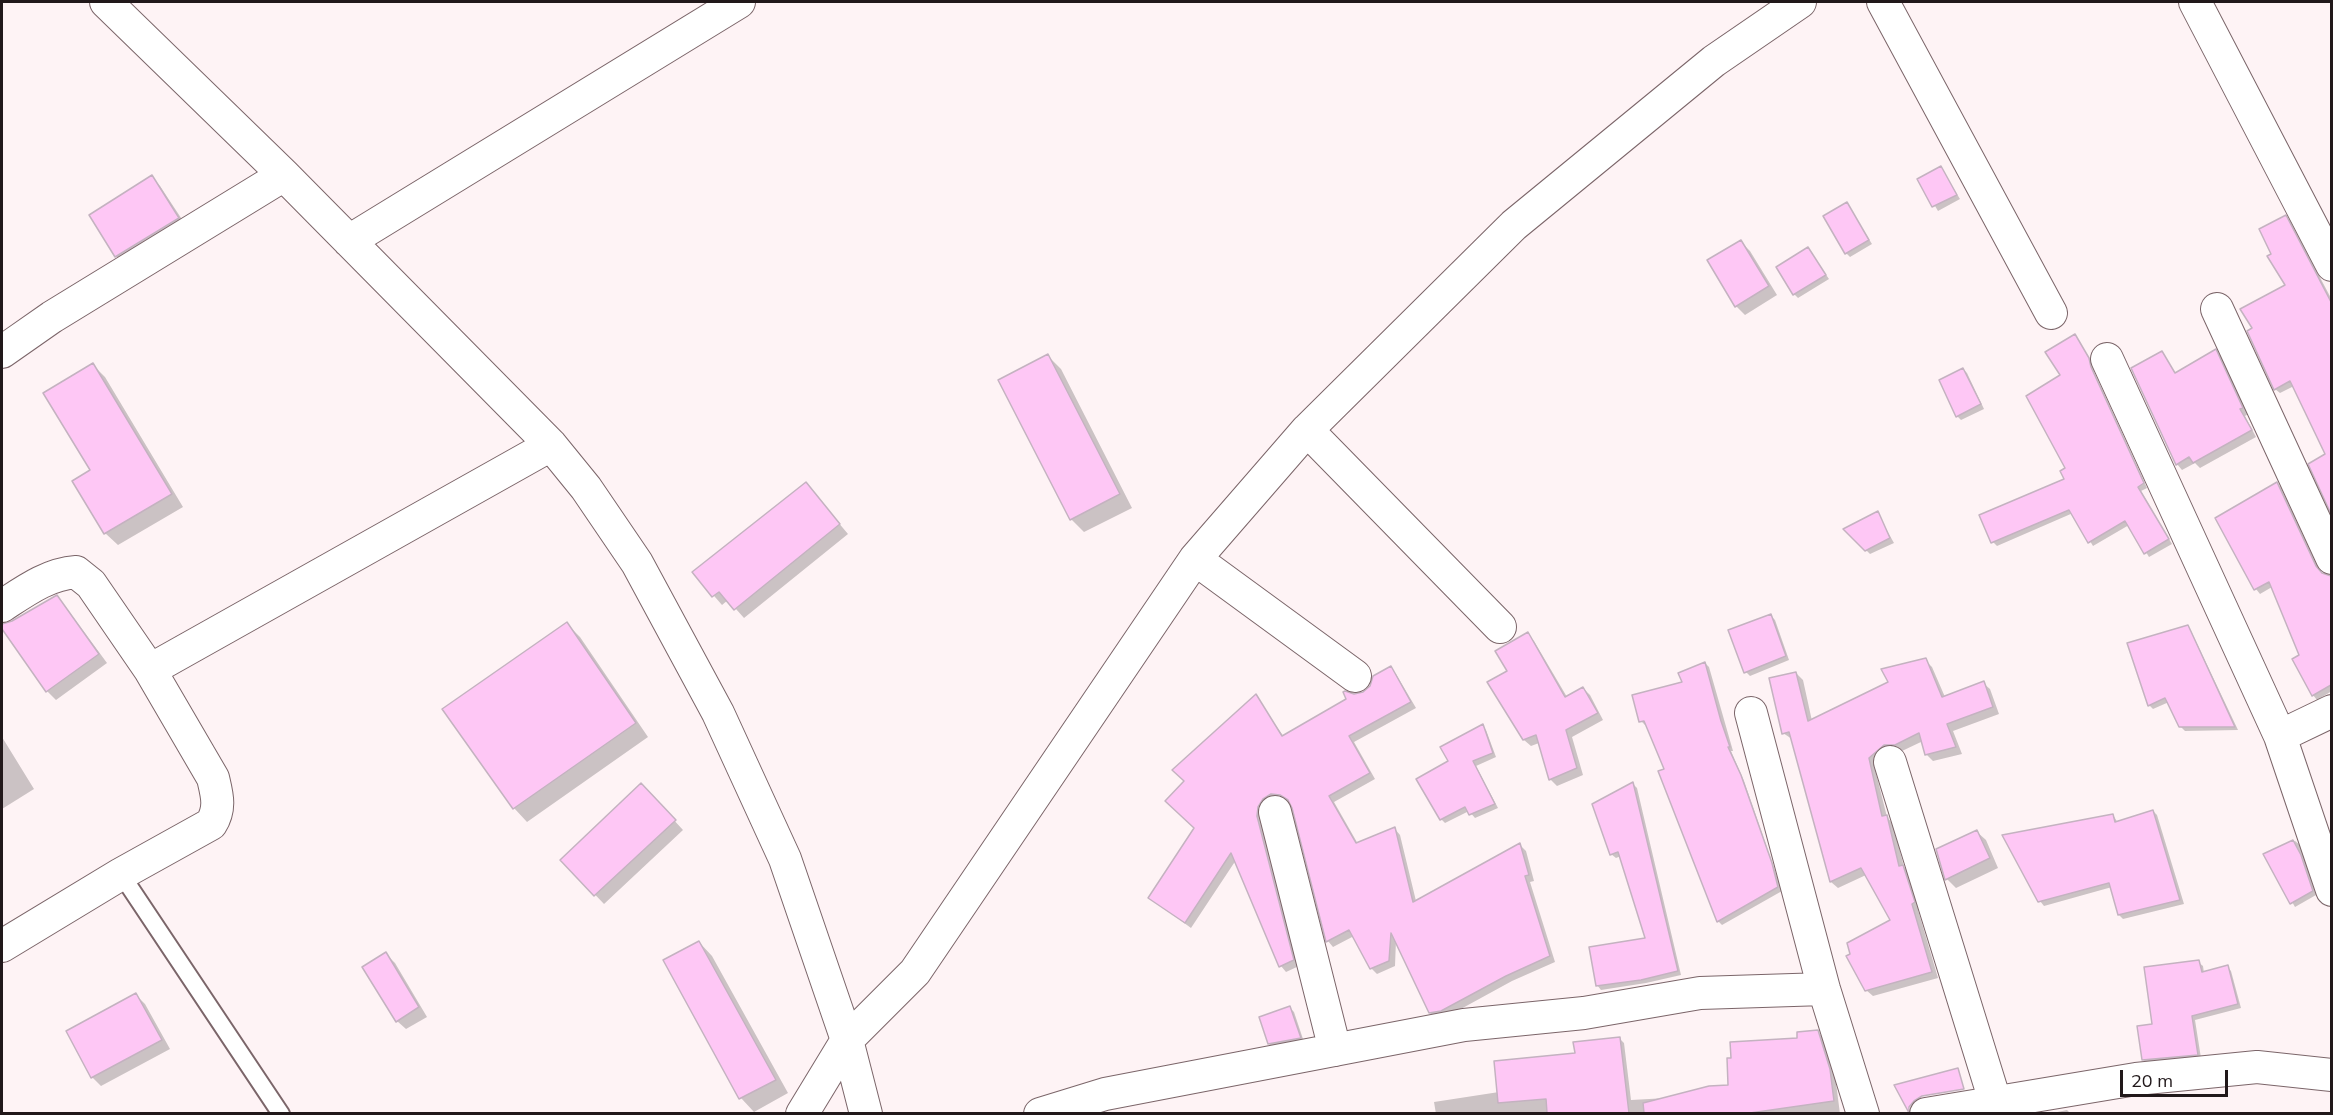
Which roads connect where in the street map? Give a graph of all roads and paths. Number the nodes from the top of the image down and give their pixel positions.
1 (106, 2) edge
2 (739, 2) edge
3 (1800, 2) edge
4 (1883, 2) edge
5 (2195, 2) edge
6 (284, 175) junction
7 (349, 241) junction
8 (2331, 265) edge
9 (2217, 309) dead end
10 (2051, 313) dead end
11 (2, 352) edge
12 (2107, 359) dead end
13 (1306, 430) junction
14 (552, 446) junction
15 (2331, 558) edge
16 (1195, 559) junction
17 (2, 606) edge
18 (1500, 627) dead end
19 (150, 670) junction
20 (1355, 676) dead end
21 (2331, 711) edge
22 (1751, 713) dead end
23 (2280, 736) junction
24 (1890, 762) dead end
25 (1275, 812) dead end
26 (121, 874) junction
27 (2331, 890) edge
28 (2, 946) edge
29 (1824, 989) junction
30 (847, 1040) junction
31 (1335, 1050) junction
32 (2331, 1075) edge
33 (1998, 1108) edge
34 (281, 1113) edge
35 (802, 1113) edge
36 (866, 1113) edge
37 (1040, 1113) edge
38 (1863, 1113) edge
39 (1926, 1113) edge

1 - 6 street
2 - 7 street
3 - 13 street
4 - 10 street
5 - 8 street
6 - 7 street
6 - 11 street
7 - 14 street
9 - 15 street
12 - 23 street
13 - 16 street
13 - 18 street
14 - 19 street
14 - 30 street
16 - 20 street
16 - 30 street
17 - 19 street
19 - 26 street
21 - 23 street
22 - 29 street
23 - 27 street
24 - 33 street
25 - 31 street
26 - 28 street
26 - 34 lane
29 - 31 street
29 - 38 street
30 - 35 street
30 - 36 street
31 - 37 street
32 - 33 street
33 - 39 street

